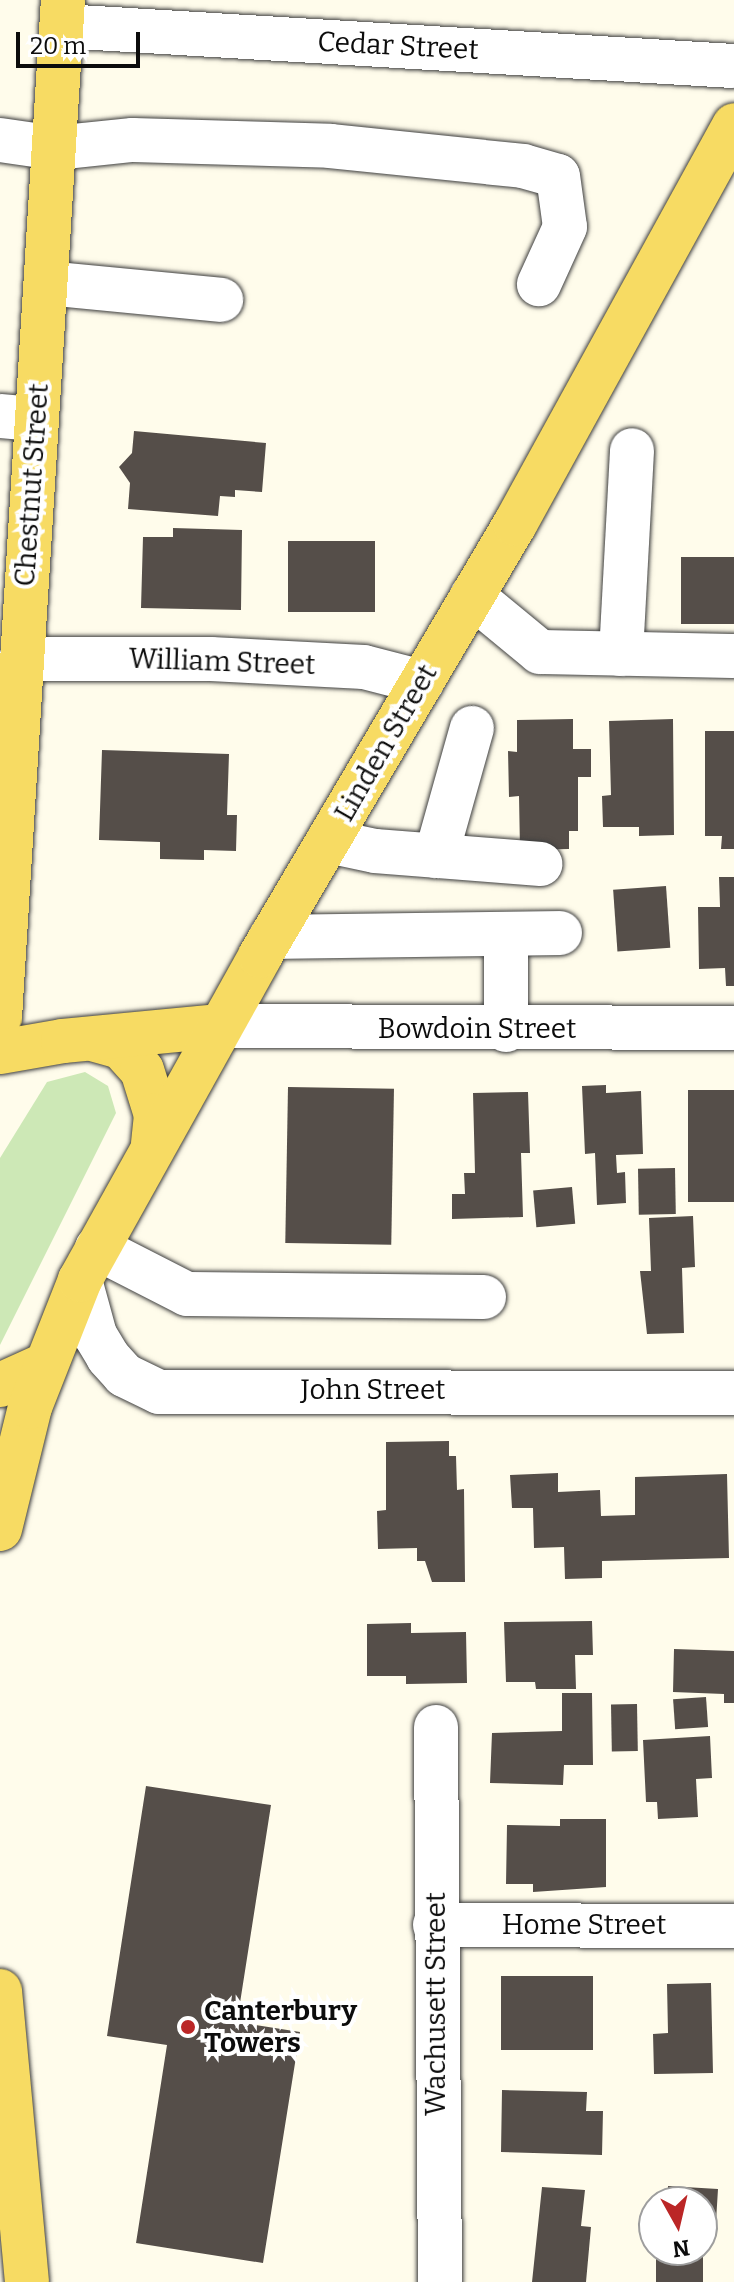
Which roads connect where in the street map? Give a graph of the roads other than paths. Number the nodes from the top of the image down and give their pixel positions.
1 (62, 13) edge
2 (734, 66) edge
3 (734, 125) edge
4 (0, 140) edge
5 (55, 148) junction
6 (46, 283) junction
7 (539, 284) dead end
8 (221, 300) dead end
9 (18, 418) edge
10 (632, 450) dead end
11 (472, 596) junction
12 (621, 654) junction
13 (734, 656) edge
14 (21, 659) junction
15 (422, 682) junction
16 (472, 728) dead end
17 (328, 841) junction
18 (436, 856) junction
19 (540, 864) dead end
20 (560, 933) dead end
21 (506, 934) junction
22 (271, 937) junction
23 (0, 1017) edge
24 (220, 1026) junction
25 (734, 1028) edge
26 (506, 1030) junction
27 (96, 1040) junction
28 (17, 1050) edge
29 (0, 1073) edge
30 (153, 1144) junction
31 (89, 1264) junction
32 (484, 1297) dead end
33 (44, 1365) junction
34 (0, 1385) edge
35 (734, 1393) edge
36 (0, 1529) edge
37 (436, 1727) dead end
38 (435, 1925) junction
39 (734, 1926) edge
40 (0, 1991) edge
41 (27, 2282) edge
42 (440, 2282) edge

1 - 2 street, Cedar Street
1 - 5 main road, Chestnut Street
3 - 11 main road, Linden Street
4 - 5 street
5 - 6 main road, Chestnut Street
5 - 7 street
6 - 8 street
6 - 9 main road, Chestnut Street
9 - 14 main road, Chestnut Street
10 - 12 street
11 - 12 street
11 - 15 main road, Linden Street
12 - 13 street
14 - 15 street, William Street
14 - 23 main road, Chestnut Street
15 - 17 main road, Linden Street
16 - 18 street
17 - 18 street
17 - 22 main road, Linden Street
18 - 19 street
20 - 21 street
21 - 22 street
21 - 26 street
22 - 24 main road, Linden Street
24 - 26 street, Bowdoin Street
24 - 27 main road
24 - 30 main road, Linden Street
25 - 26 street, Bowdoin Street
27 - 28 main road
27 - 30 main road
28 - 29 main road
30 - 31 main road, Linden Street
31 - 32 street
31 - 33 main road, Linden Street
31 - 35 street, John Street
33 - 34 main road
33 - 36 main road, Linden Street
37 - 38 street, Wachusett Street
38 - 39 street, Home Street
38 - 42 street, Wachusett Street
40 - 41 main road

